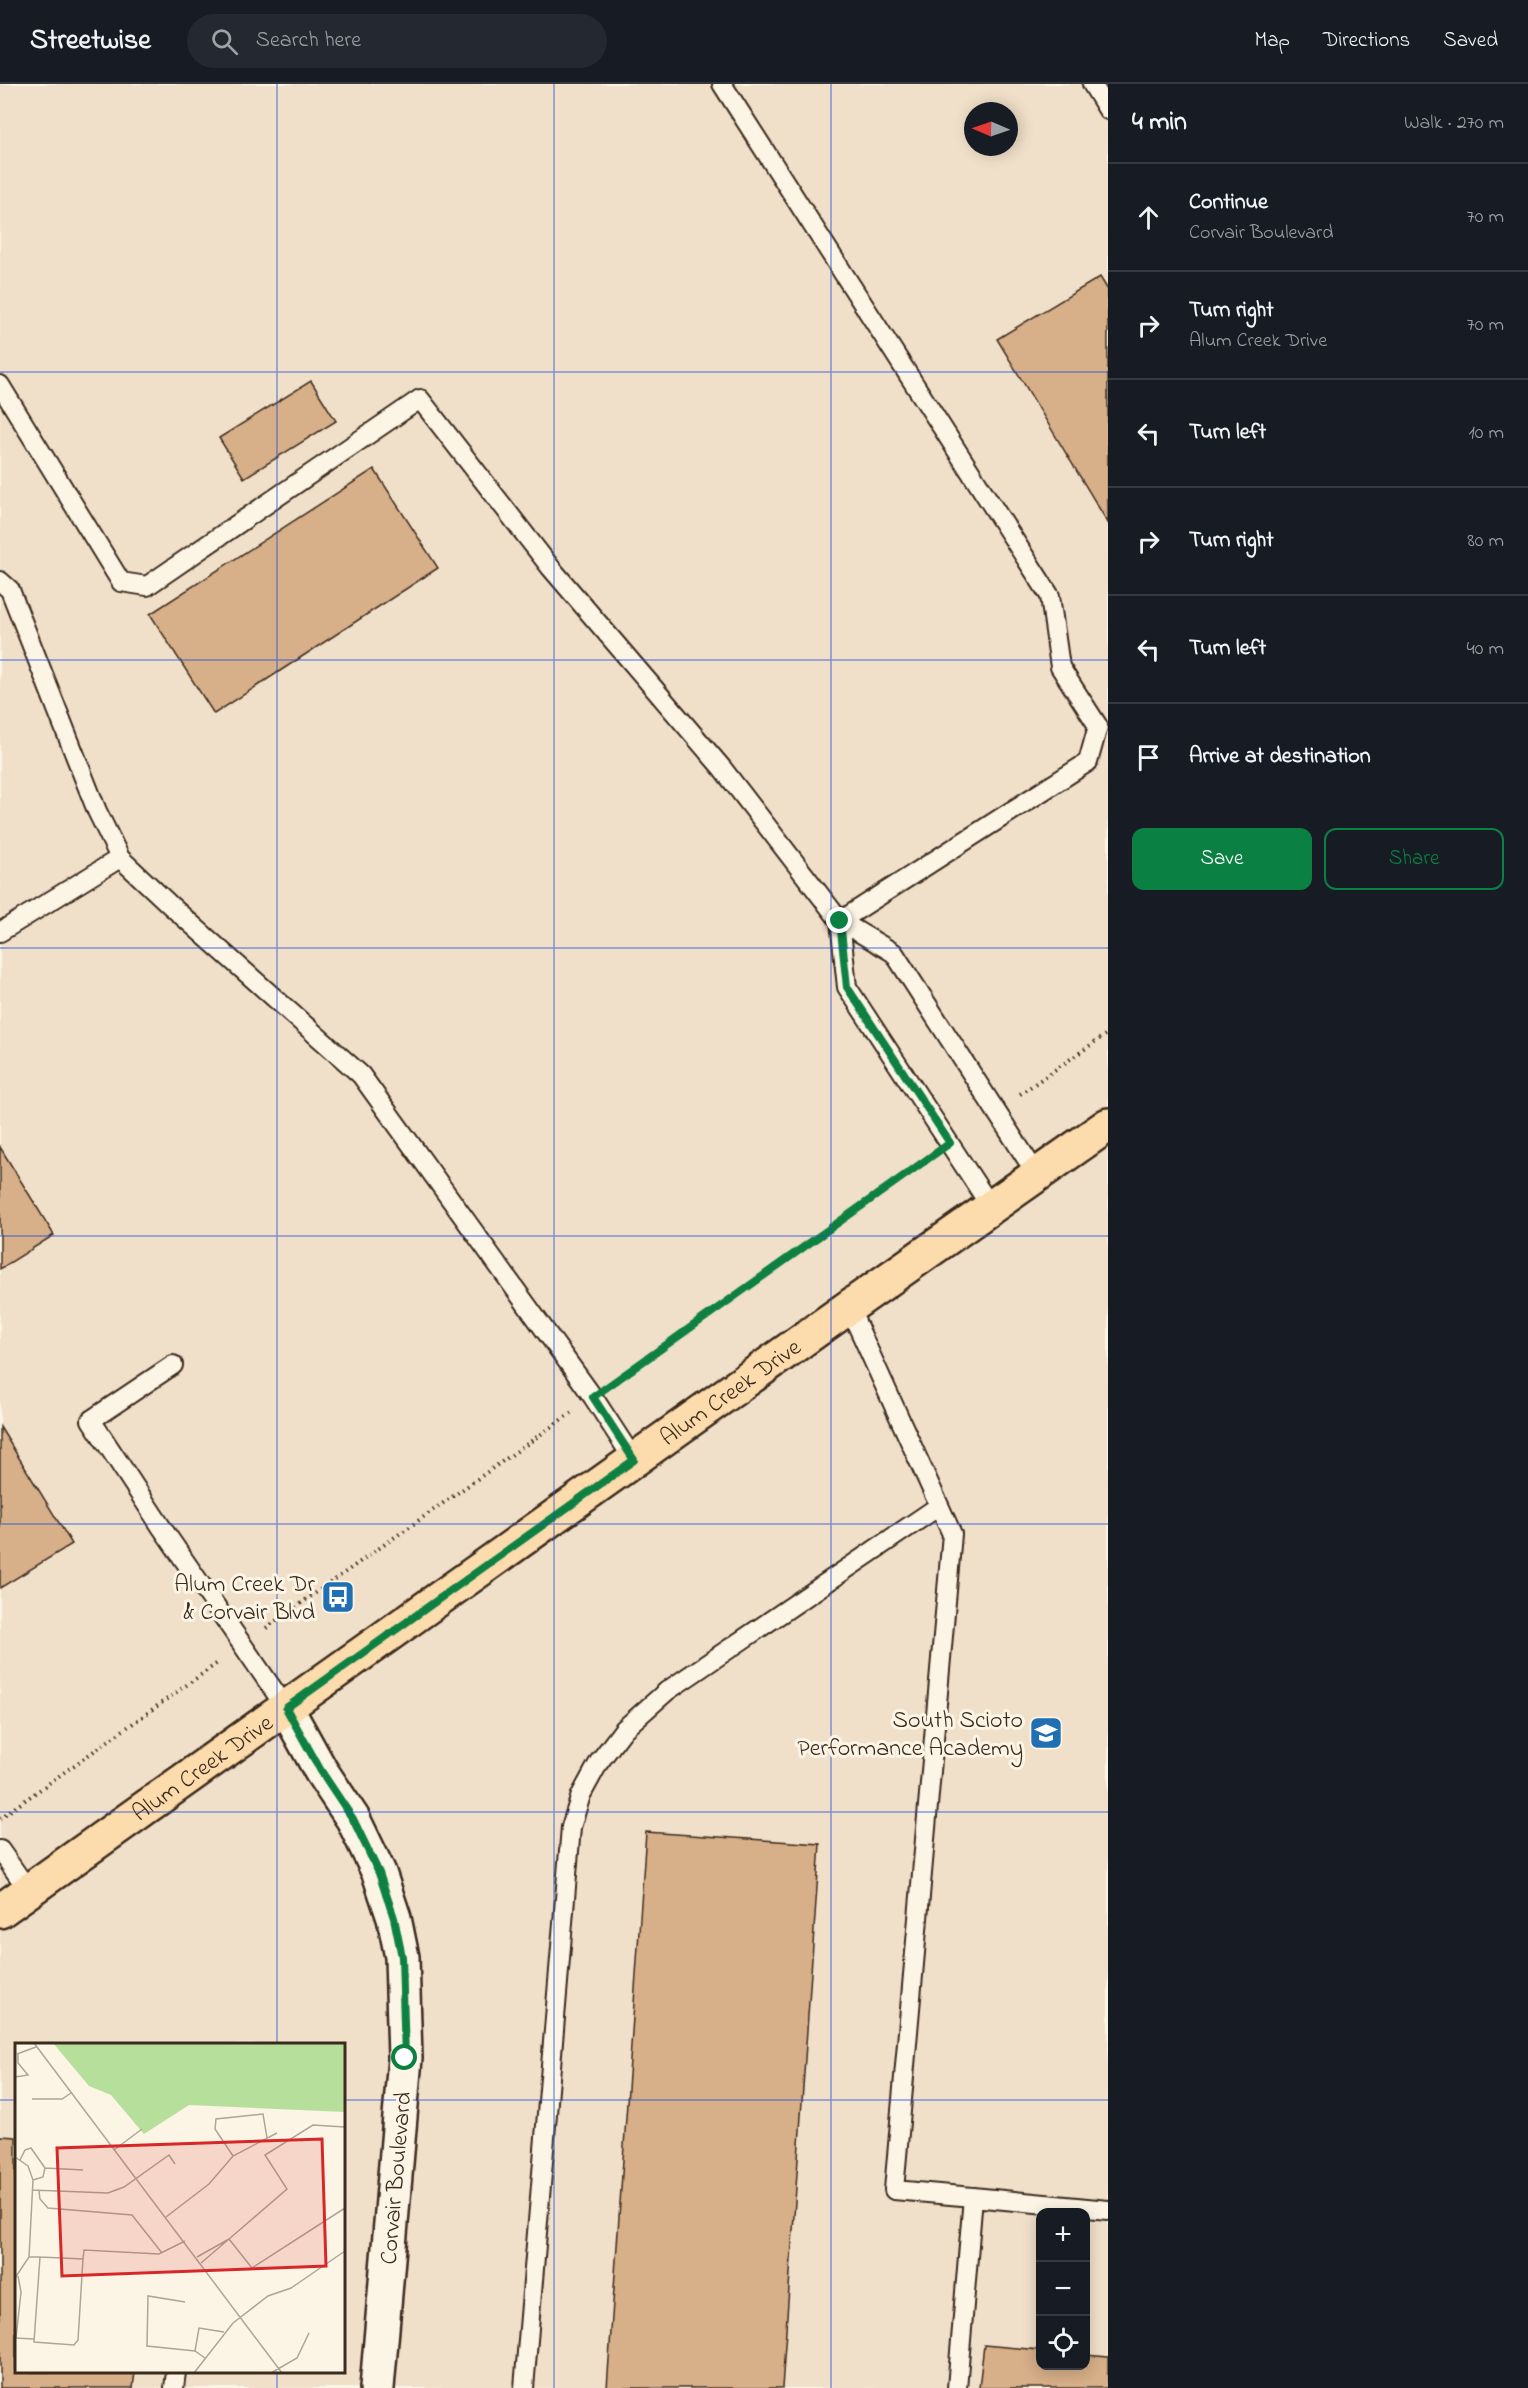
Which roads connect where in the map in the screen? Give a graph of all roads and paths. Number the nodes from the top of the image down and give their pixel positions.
1 (722, 84) edge
2 (1092, 84) edge
3 (1108, 110) edge
4 (0, 385) edge
5 (0, 581) edge
6 (120, 858) junction
7 (840, 921) junction
8 (0, 932) edge
9 (1108, 1033) edge
10 (996, 1111) junction
11 (1108, 1125) edge
12 (950, 1143) junction
13 (1037, 1175) junction
14 (991, 1207) junction
15 (849, 1307) junction
16 (173, 1365) dead end
17 (593, 1397) junction
18 (634, 1460) junction
19 (939, 1506) junction
20 (242, 1645) junction
21 (286, 1708) junction
22 (0, 1818) edge
23 (0, 1850) edge
24 (29, 1890) junction
25 (0, 1911) edge
26 (973, 2197) junction
27 (1108, 2210) edge
28 (176, 2373) edge
29 (174, 2388) edge
30 (377, 2388) edge
31 (524, 2388) edge
32 (957, 2388) edge

1 - 7 lane
2 - 3 lane
4 - 7 lane
5 - 6 lane
6 - 8 lane
6 - 17 lane
7 - 10 lane
7 - 12 lane
9 - 10 path
10 - 13 lane
11 - 13 main road, Alum Creek Drive
12 - 14 lane
12 - 17 path
13 - 14 main road, Alum Creek Drive
14 - 15 main road, Alum Creek Drive
15 - 18 main road, Alum Creek Drive
15 - 19 lane
16 - 20 lane
17 - 18 lane
17 - 20 path
18 - 21 main road, Alum Creek Drive
19 - 26 lane
19 - 31 lane
20 - 21 lane
20 - 22 path
21 - 24 main road, Alum Creek Drive
21 - 30 street, Corvair Boulevard
23 - 24 lane
24 - 25 main road, Alum Creek Drive
26 - 27 lane
26 - 32 lane
28 - 29 lane

